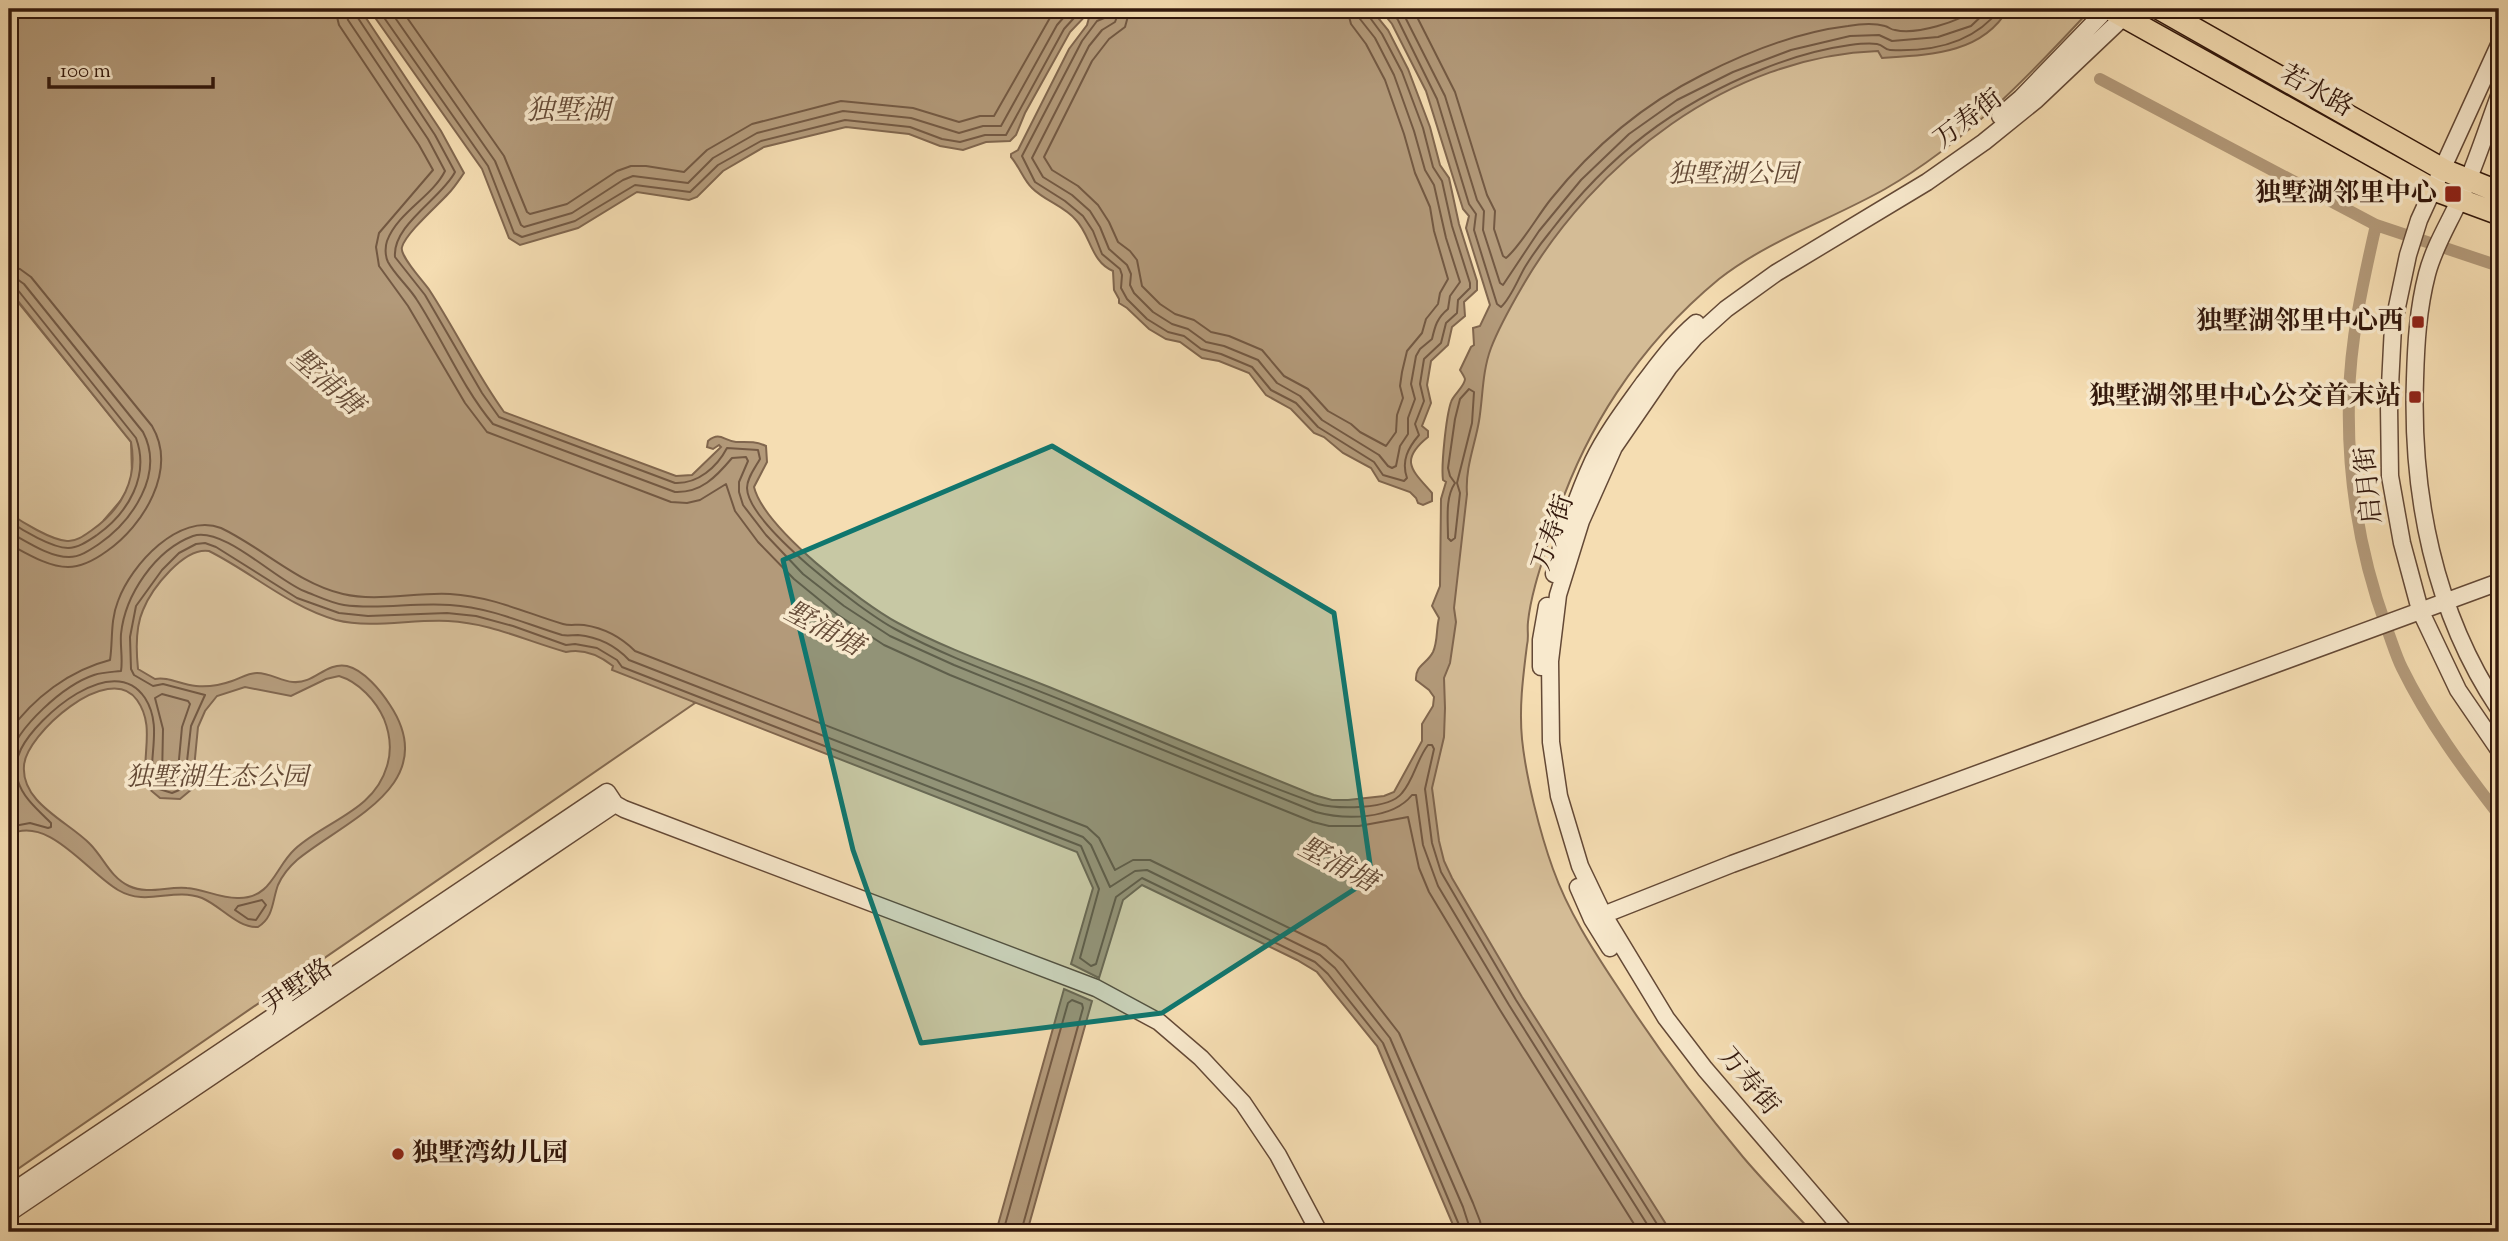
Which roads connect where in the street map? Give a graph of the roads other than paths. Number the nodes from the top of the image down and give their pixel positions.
1 (2160, 9) edge
2 (2119, 11) edge
3 (2499, 45) edge
4 (2051, 75) junction
5 (2499, 96) edge
6 (2444, 170) junction
7 (2434, 190) junction
8 (2463, 190) junction
9 (2499, 192) edge
10 (2499, 214) edge
11 (2499, 582) edge
12 (2445, 601) junction
13 (2420, 610) junction
14 (2499, 709) edge
15 (2499, 750) edge
16 (611, 798) junction
17 (1597, 916) junction
18 (9, 1194) edge
19 (9, 1213) edge
20 (1319, 1232) edge
21 (1830, 1232) edge
22 (1845, 1232) edge

1 - 6 main road, 若水路
2 - 4 street, 万寿街
2 - 4 street, 万寿街
2 - 7 main road, 若水路
3 - 6 street, 启月街
4 - 17 street, 万寿街
5 - 8 street, 启月街
6 - 7 street, 启月街
6 - 8 main road, 若水路
7 - 8 main road, 若水路
7 - 13 street, 启月街
8 - 9 main road, 若水路
8 - 10 main road, 若水路
8 - 12 street, 启月街
11 - 12 street
12 - 13 street
12 - 14 street, 启月街
13 - 15 street, 启月街
13 - 17 street
16 - 18 street, 尹墅路
16 - 19 street, 尹墅路
16 - 20 street
17 - 21 street, 万寿街
17 - 22 street, 万寿街

